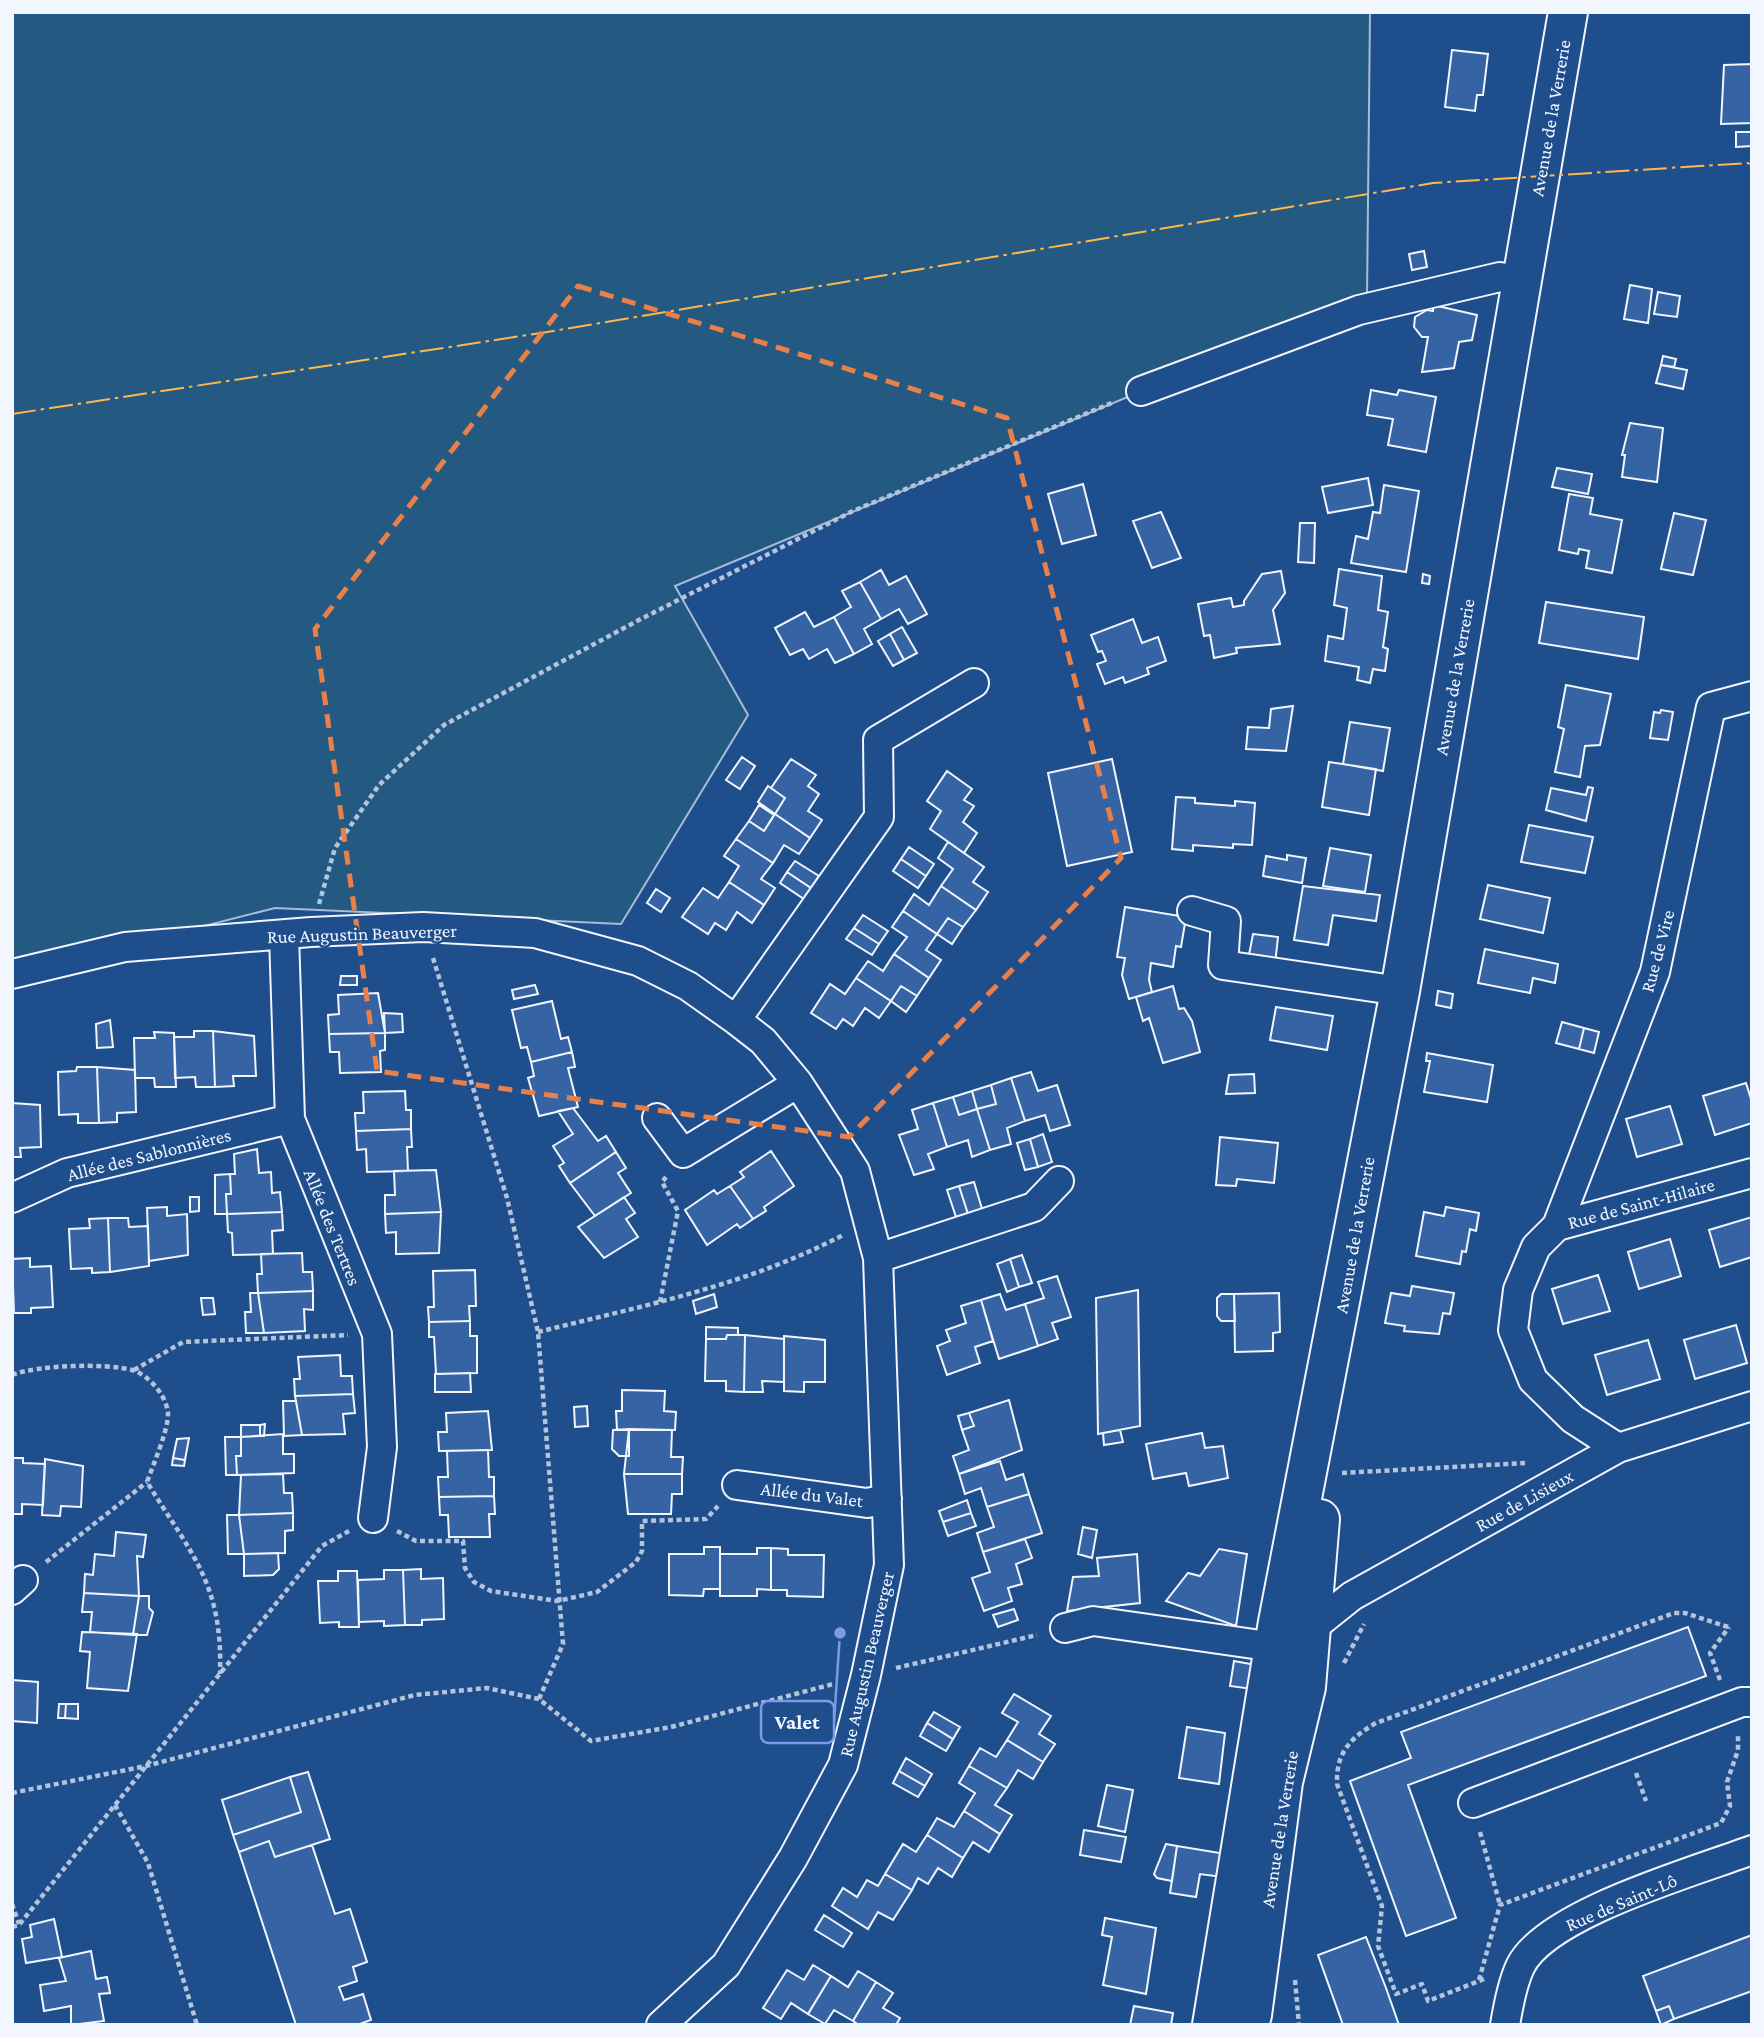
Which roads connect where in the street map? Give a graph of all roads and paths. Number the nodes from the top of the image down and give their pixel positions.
1 (1568, 12) edge
2 (1522, 280) junction
3 (1141, 391) joint
4 (974, 683) dead end
5 (1752, 696) edge
6 (1192, 911) dead end
7 (423, 927) junction
8 (298, 933) junction
9 (12, 974) edge
10 (1400, 991) junction
11 (736, 1020) junction
12 (798, 1083) junction
13 (657, 1118) dead end
14 (290, 1119) junction
15 (683, 1153) junction
16 (1752, 1173) edge
17 (1059, 1181) dead end
18 (12, 1198) edge
19 (869, 1219) junction
20 (1557, 1226) junction
21 (878, 1258) junction
22 (660, 1302) junction
23 (538, 1332) junction
24 (377, 1334) junction
25 (1335, 1340) junction
26 (134, 1370) junction
27 (12, 1375) edge
28 (1752, 1406) edge
29 (1618, 1448) junction
30 (1578, 1469) junction
31 (1324, 1475) junction
32 (147, 1482) junction
33 (737, 1485) joint
34 (887, 1499) junction
35 (373, 1518) junction
36 (18, 1585) edge
37 (558, 1601) junction
38 (1065, 1628) joint
39 (1312, 1628) junction
40 (1274, 1647) junction
41 (220, 1674) junction
42 (866, 1675) junction
43 (539, 1699) junction
44 (1742, 1704) edge
45 (146, 1766) junction
46 (1328, 1766) dead end
47 (1336, 1768) junction
48 (12, 1793) edge
49 (1473, 1803) joint
50 (115, 1805) junction
51 (1752, 1850) edge
52 (12, 1904) edge
53 (1500, 1905) junction
54 (19, 1925) junction
55 (12, 1927) edge
56 (1389, 1976) dead end
57 (1479, 1981) dead end
58 (670, 2021) edge
59 (197, 2025) edge
60 (1212, 2025) edge
61 (1248, 2025) edge
62 (1505, 2025) edge

1 - 2 main road, Avenue de la Verrerie
2 - 3 street
2 - 10 main road, Avenue de la Verrerie
3 - 8 path
4 - 11 street
5 - 20 street, Rue de Vire
6 - 10 street
7 - 8 street, Rue Augustin Beauverger
7 - 11 street, Rue Augustin Beauverger
7 - 23 path
8 - 9 street, Rue Augustin Beauverger
8 - 14 street, Allée des Tertres
10 - 25 main road, Avenue de la Verrerie
11 - 12 street, Rue Augustin Beauverger
12 - 15 street
12 - 19 street, Rue Augustin Beauverger
13 - 15 street
14 - 18 street, Allée des Sablonnières
14 - 24 street, Allée des Tertres
15 - 22 path
16 - 20 street, Rue de Saint-Hilaire
17 - 21 street
19 - 21 street, Rue Augustin Beauverger
19 - 22 path
20 - 29 street, Rue de Saint-Hilaire
21 - 34 street, Rue Augustin Beauverger
22 - 23 path
23 - 37 path
24 - 26 path
24 - 35 street, Allée des Tertres
25 - 31 main road, Avenue de la Verrerie
25 - 40 main road, Avenue de la Verrerie
26 - 27 path
26 - 32 path
28 - 29 street, Rue de Lisieux
29 - 30 street, Rue de Lisieux
30 - 31 path
30 - 39 street, Rue de Lisieux
31 - 39 main road, Avenue de la Verrerie
32 - 36 path
32 - 41 path
33 - 34 street, Allée du Valet
33 - 37 path
34 - 42 street, Rue Augustin Beauverger
35 - 37 path
35 - 41 path
37 - 43 path
38 - 40 street
38 - 42 path
39 - 61 main road, Avenue de la Verrerie
40 - 60 main road, Avenue de la Verrerie
41 - 45 path
42 - 43 path
42 - 58 street, Rue Augustin Beauverger
43 - 45 path
44 - 47 path
44 - 49 street
44 - 53 path
45 - 48 path
45 - 50 path
46 - 47 path
47 - 56 path
49 - 53 path
50 - 54 path
50 - 59 path
51 - 62 street, Rue de Saint-Lô
52 - 54 path
53 - 57 path
54 - 55 path

